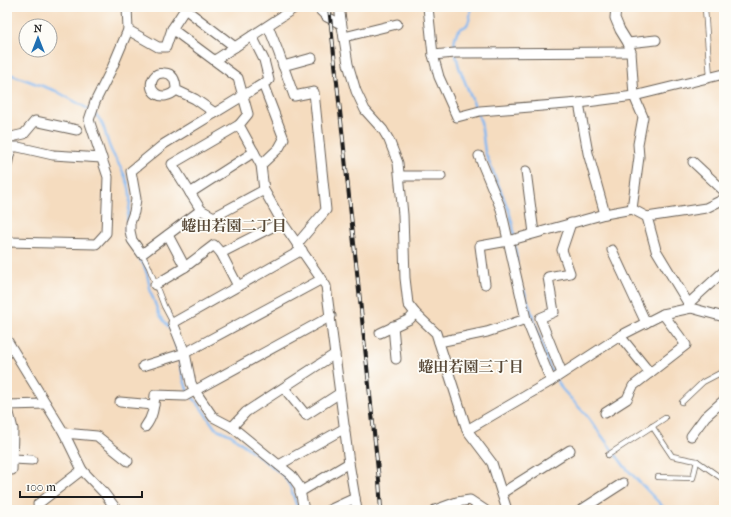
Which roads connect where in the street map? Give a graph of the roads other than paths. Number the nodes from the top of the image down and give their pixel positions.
1 (128, 7) edge
2 (296, 7) edge
3 (317, 7) edge
4 (339, 7) edge
5 (428, 7) edge
6 (616, 7) edge
7 (705, 8) dead end
8 (341, 24) junction
9 (397, 24) dead end
10 (268, 26) junction
11 (172, 29) junction
12 (128, 30) junction
13 (252, 36) junction
14 (344, 37) junction
15 (656, 40) dead end
16 (235, 47) junction
17 (630, 48) junction
18 (433, 55) junction
19 (312, 58) dead end
20 (215, 60) junction
21 (283, 66) junction
22 (724, 74) edge
23 (710, 76) junction
24 (263, 84) junction
25 (176, 90) dead end
26 (634, 96) junction
27 (242, 97) junction
28 (579, 103) junction
29 (215, 113) junction
30 (239, 125) junction
31 (77, 130) dead end
32 (8, 142) edge
33 (254, 152) junction
34 (479, 156) dead end
35 (102, 158) junction
36 (693, 162) dead end
37 (7, 165) edge
38 (261, 165) junction
39 (526, 171) dead end
40 (400, 176) junction
41 (441, 176) dead end
42 (264, 190) junction
43 (724, 191) edge
44 (190, 193) junction
45 (724, 199) edge
46 (632, 209) junction
47 (201, 210) junction
48 (605, 214) junction
49 (648, 218) junction
50 (282, 222) junction
51 (571, 223) junction
52 (534, 233) junction
53 (168, 235) junction
54 (508, 241) junction
55 (7, 242) edge
56 (300, 247) junction
57 (612, 250) dead end
58 (221, 253) junction
59 (142, 254) junction
60 (185, 267) junction
61 (724, 271) edge
62 (322, 279) junction
63 (486, 284) dead end
64 (156, 285) junction
65 (238, 286) junction
66 (690, 306) junction
67 (415, 313) junction
68 (663, 314) junction
69 (331, 316) junction
70 (724, 316) edge
71 (526, 319) junction
72 (173, 323) junction
73 (646, 323) junction
74 (393, 326) junction
75 (380, 333) dead end
76 (620, 336) junction
77 (7, 340) edge
78 (439, 342) junction
79 (335, 354) junction
80 (180, 355) junction
81 (396, 359) dead end
82 (143, 366) dead end
83 (724, 371) edge
84 (562, 373) junction
85 (650, 373) junction
86 (550, 381) junction
87 (284, 388) junction
88 (190, 393) junction
89 (340, 393) junction
90 (724, 400) edge
91 (120, 402) dead end
92 (682, 402) dead end
93 (46, 404) junction
94 (154, 405) junction
95 (605, 413) dead end
96 (665, 418) dead end
97 (652, 426) junction
98 (144, 427) dead end
99 (232, 427) junction
100 (344, 428) junction
101 (467, 430) junction
102 (64, 433) junction
103 (691, 436) dead end
104 (570, 450) dead end
105 (608, 455) dead end
106 (13, 459) junction
107 (32, 460) dead end
108 (128, 461) dead end
109 (697, 461) junction
110 (349, 463) junction
111 (279, 465) junction
112 (12, 470) dead end
113 (82, 470) junction
114 (658, 477) dead end
115 (724, 480) edge
116 (623, 483) dead end
117 (300, 492) junction
118 (502, 493) junction
119 (355, 498) junction
120 (38, 504) dead end
121 (117, 510) edge
122 (304, 510) edge
123 (329, 510) edge
124 (357, 510) edge
125 (435, 510) edge
126 (485, 510) edge
127 (507, 510) edge
128 (581, 510) edge

1 - 12 street
2 - 10 street
3 - 8 street
4 - 8 street
5 - 18 street
6 - 17 street
7 - 23 lane
8 - 14 street
9 - 14 street
10 - 13 street
10 - 21 street
11 - 12 street
11 - 16 street
11 - 20 street
12 - 35 street
13 - 16 street
13 - 24 street
14 - 40 street
15 - 17 street
16 - 20 street
17 - 18 street
17 - 26 street
18 - 28 street
19 - 21 street
20 - 27 street
21 - 56 street
22 - 23 street
23 - 26 street
24 - 27 street
24 - 38 street
25 - 29 street
26 - 28 street
26 - 46 street
27 - 29 street
27 - 30 street
28 - 48 street
29 - 59 street
30 - 33 street
30 - 44 street
31 - 32 street
32 - 35 street
32 - 37 street
33 - 38 street
33 - 44 street
34 - 54 street
35 - 55 street
36 - 43 street
38 - 42 street
39 - 52 street
40 - 41 street
40 - 67 street
42 - 47 street
42 - 50 street
44 - 47 street
45 - 49 street
46 - 48 street
46 - 49 street
47 - 53 street
48 - 51 street
49 - 66 street
50 - 56 street
50 - 58 street
51 - 52 street
51 - 84 street
52 - 54 street
53 - 59 street
53 - 60 street
54 - 63 street
54 - 71 street
56 - 62 street
56 - 65 street
57 - 73 street
58 - 60 street
58 - 65 street
59 - 64 lane
60 - 64 street
61 - 66 street
62 - 69 street
62 - 80 street
64 - 72 lane
65 - 72 street
66 - 68 street
66 - 70 street
67 - 74 street
67 - 78 street
68 - 73 street
68 - 85 street
69 - 79 street
69 - 88 street
71 - 78 street
71 - 86 street
72 - 80 street
73 - 76 street
74 - 75 street
74 - 81 street
76 - 84 street
76 - 85 street
77 - 93 street
78 - 101 street
79 - 87 street
79 - 89 street
80 - 82 street
80 - 88 street
83 - 92 lane
84 - 86 street
85 - 95 street
86 - 101 street
87 - 89 street
87 - 99 street
88 - 94 street
88 - 99 street
89 - 100 street
90 - 103 street
91 - 94 street
93 - 102 street
93 - 106 street
94 - 98 street
96 - 97 lane
97 - 105 lane
97 - 109 lane
99 - 111 street
100 - 110 street
100 - 111 street
101 - 118 street
102 - 108 street
102 - 113 street
104 - 118 street
106 - 107 street
106 - 112 street
109 - 114 lane
109 - 115 lane
110 - 117 street
110 - 119 street
111 - 117 street
113 - 120 street
113 - 121 street
116 - 128 street
117 - 122 street
118 - 127 street
119 - 123 street
119 - 124 street
125 - 126 street

